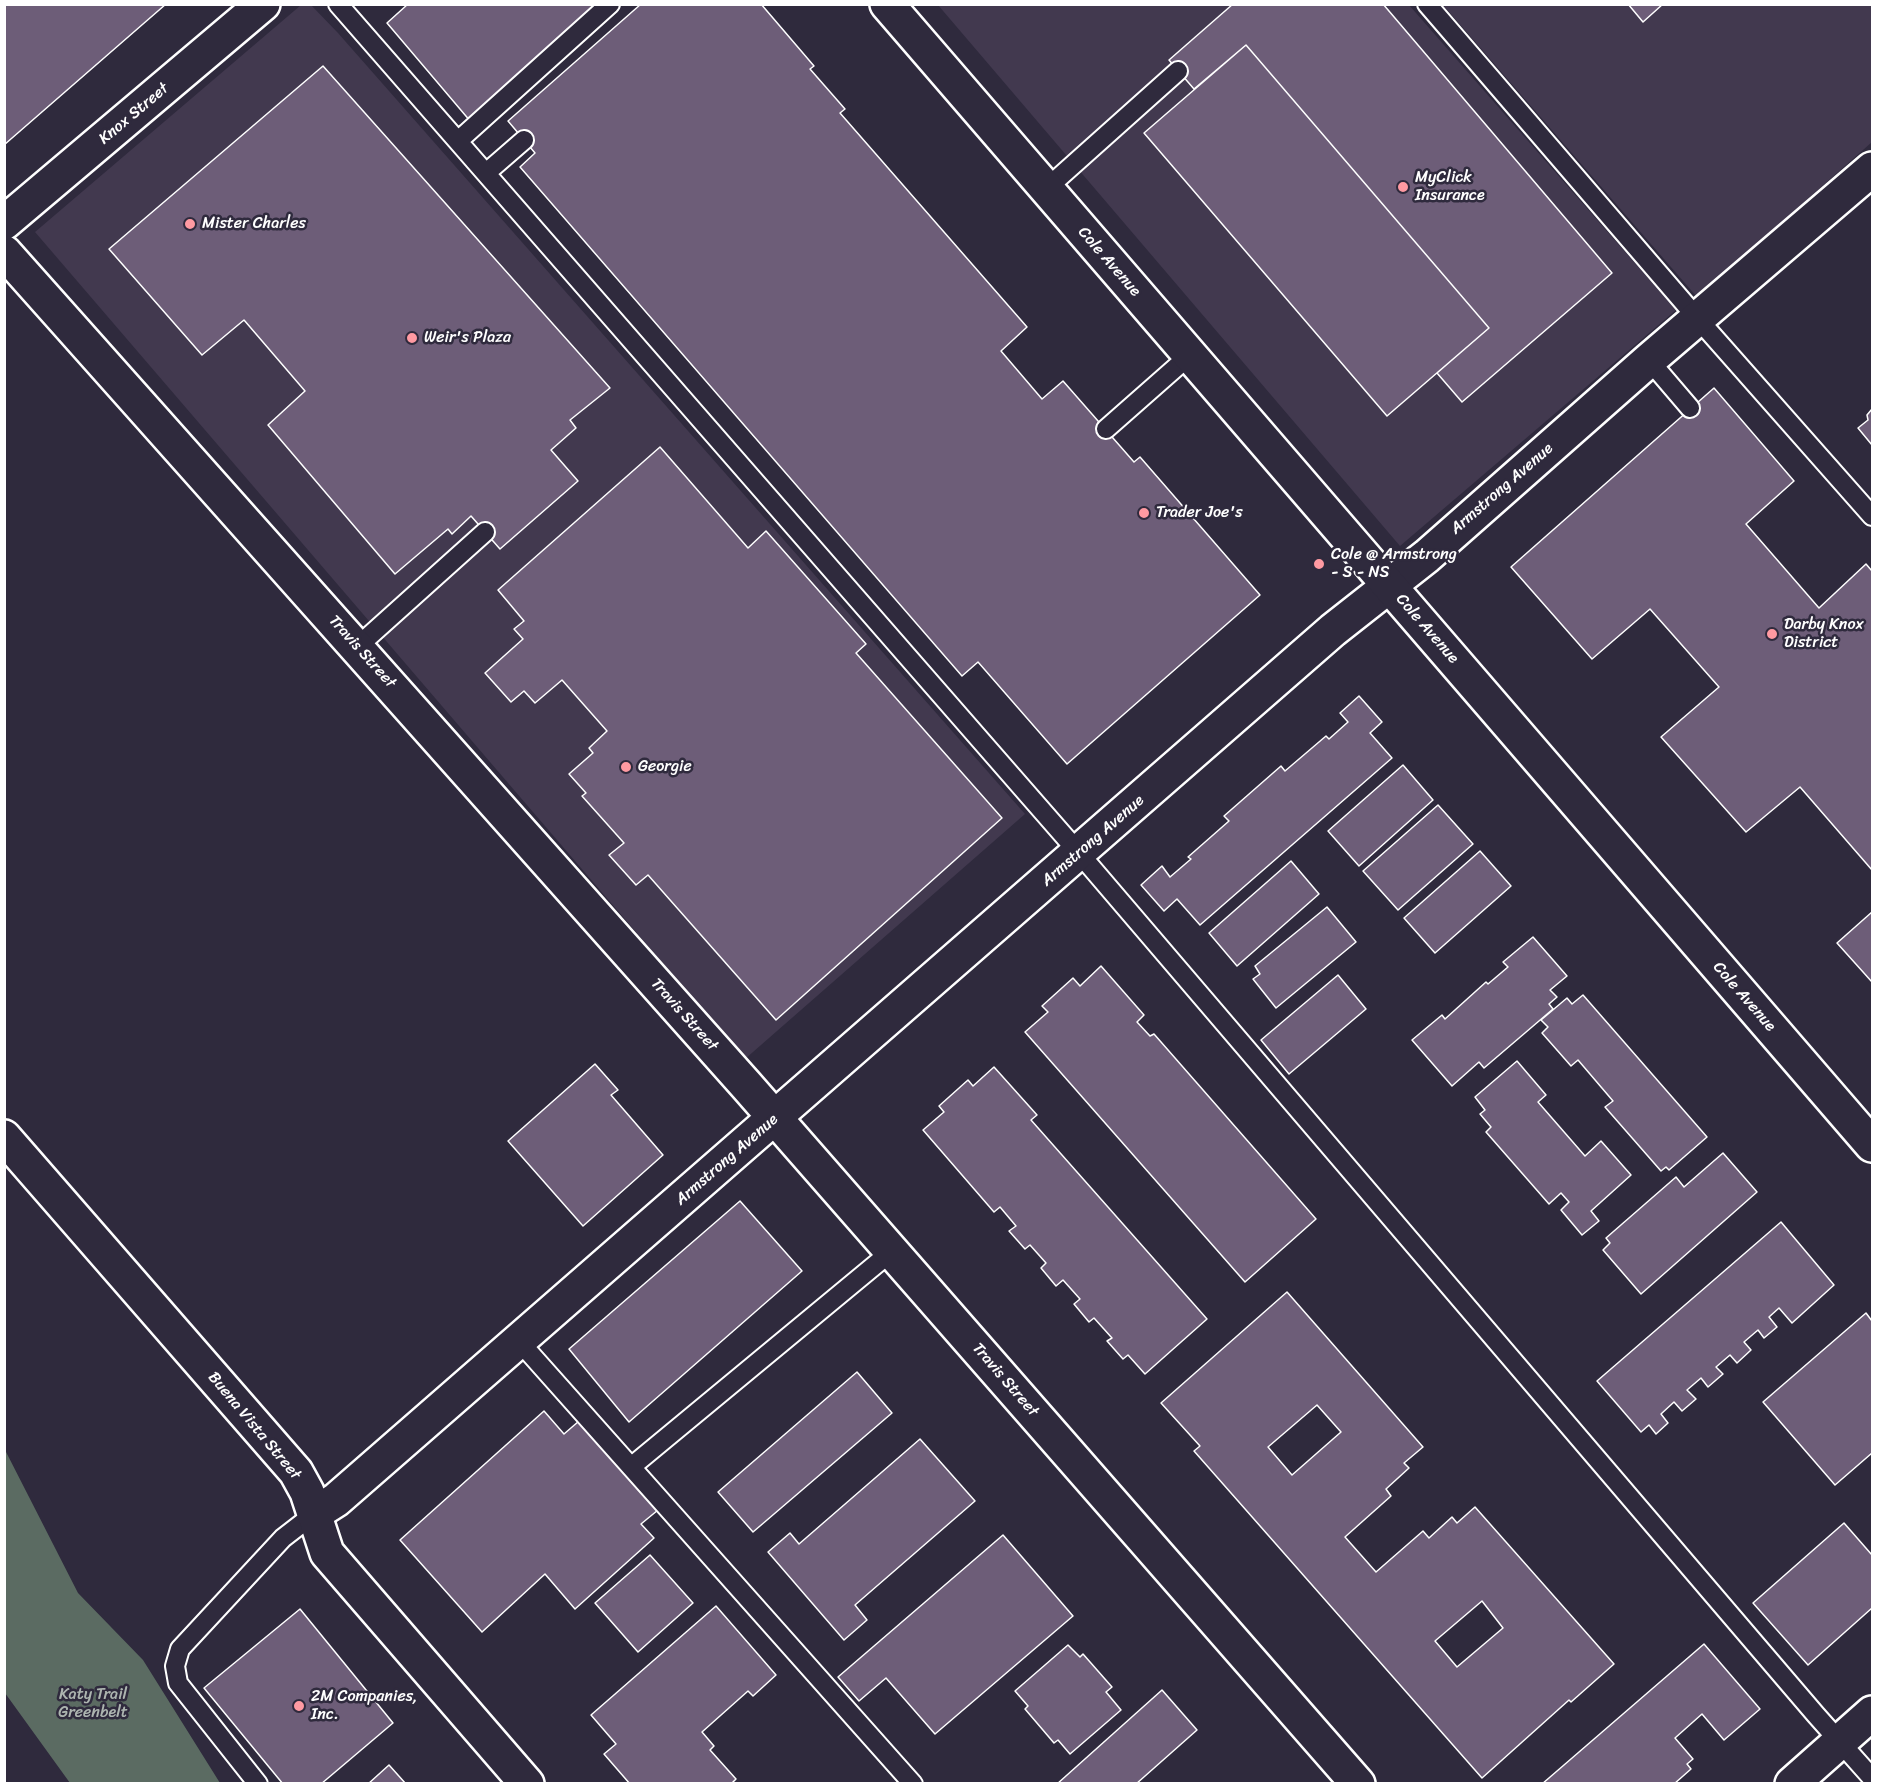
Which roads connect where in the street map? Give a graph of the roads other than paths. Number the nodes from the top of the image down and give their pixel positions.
1 (263, 4) edge
2 (338, 4) edge
3 (610, 4) edge
4 (887, 4) edge
5 (1428, 4) edge
6 (1178, 71) dead end
7 (524, 140) dead end
8 (458, 141) junction
9 (1872, 169) edge
10 (486, 173) junction
11 (1046, 189) junction
12 (4, 223) edge
13 (4, 252) edge
14 (1698, 319) junction
15 (1190, 355) junction
16 (1649, 360) junction
17 (1690, 408) dead end
18 (1106, 429) dead end
19 (1872, 516) edge
20 (485, 532) dead end
21 (1390, 586) junction
22 (357, 646) junction
23 (1079, 853) junction
24 (774, 1118) junction
25 (4, 1137) edge
26 (1872, 1145) edge
27 (892, 1251) junction
28 (519, 1341) junction
29 (631, 1467) junction
30 (314, 1514) junction
31 (1872, 1713) edge
32 (1840, 1742) junction
33 (1872, 1778) edge
34 (258, 1784) edge
35 (527, 1784) edge
36 (913, 1784) edge
37 (1358, 1784) edge
38 (1792, 1784) edge

1 - 12 street, Knox Street
2 - 8 lane
3 - 8 lane
4 - 11 street, Cole Avenue
5 - 14 lane
6 - 11 lane
7 - 10 lane
8 - 10 lane
9 - 14 street, Armstrong Avenue
10 - 23 lane
11 - 15 street, Cole Avenue
13 - 22 street, Travis Street
14 - 16 street, Armstrong Avenue
14 - 19 lane
15 - 18 lane
15 - 21 street, Cole Avenue
16 - 17 lane
16 - 21 street, Armstrong Avenue
20 - 22 lane
21 - 23 street, Armstrong Avenue
21 - 26 street, Cole Avenue
22 - 24 street, Travis Street
23 - 24 street, Armstrong Avenue
23 - 32 lane
24 - 27 street, Travis Street
24 - 28 street, Armstrong Avenue
25 - 30 street, Buena Vista Street
27 - 29 lane
27 - 37 street, Travis Street
28 - 29 lane
28 - 30 street, Armstrong Avenue
29 - 36 lane
30 - 34 lane
30 - 35 street, Buena Vista Street
31 - 32 street
32 - 33 lane
32 - 38 street

